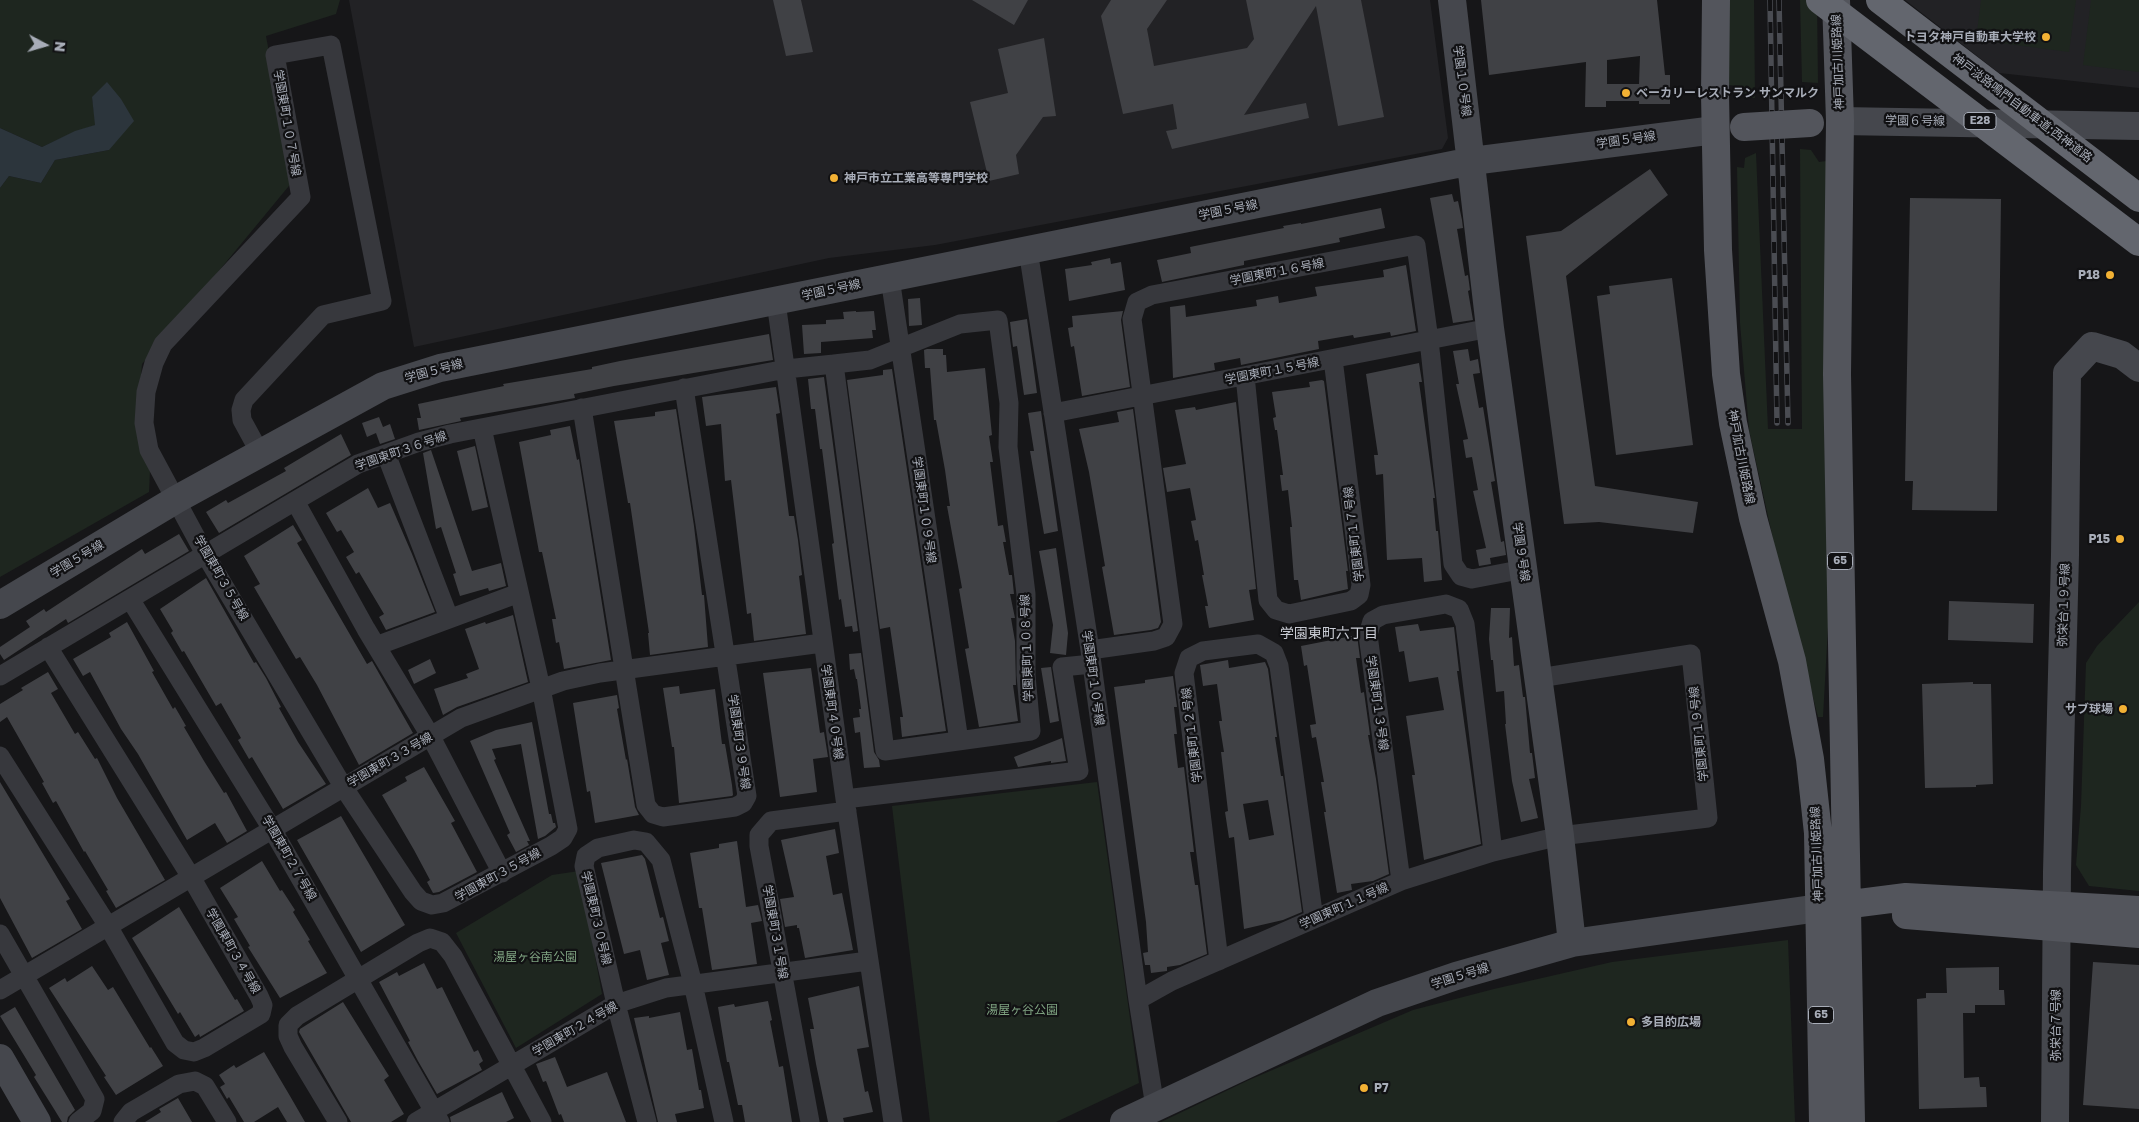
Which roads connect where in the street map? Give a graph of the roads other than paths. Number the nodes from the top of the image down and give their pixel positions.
1 (1452, 0) edge
2 (1716, 0) edge
3 (1820, 0) edge
4 (1836, 0) edge
5 (1880, 0) edge
6 (1840, 121) junction
7 (2139, 126) edge
8 (1715, 130) junction
9 (1472, 161) junction
10 (2139, 198) edge
11 (2139, 242) edge
12 (1028, 250) junction
13 (890, 278) junction
14 (776, 302) junction
15 (1490, 328) junction
16 (1429, 340) junction
17 (900, 349) junction
18 (1333, 359) junction
19 (834, 364) junction
20 (2139, 368) edge
21 (786, 370) junction
22 (1245, 376) junction
23 (684, 388) junction
24 (1142, 396) junction
25 (582, 408) junction
26 (1053, 413) junction
27 (482, 428) junction
28 (260, 453) junction
29 (386, 454) junction
30 (177, 499) junction
31 (295, 501) junction
32 (205, 554) junction
33 (1524, 569) junction
34 (519, 593) junction
35 (130, 599) junction
36 (0, 605) edge
37 (449, 618) junction
38 (822, 643) junction
39 (376, 646) junction
40 (48, 647) junction
41 (726, 656) junction
42 (1091, 657) junction
43 (625, 670) junction
44 (0, 676) edge
45 (1539, 678) junction
46 (541, 688) junction
47 (431, 737) junction
48 (959, 741) junction
49 (0, 756) edge
50 (344, 788) junction
51 (846, 805) junction
52 (272, 830) junction
53 (1560, 836) junction
54 (1493, 852) junction
55 (502, 873) junction
56 (191, 877) junction
57 (1400, 881) junction
58 (1847, 905) junction
59 (1819, 908) junction
60 (2139, 910) edge
61 (2057, 917) junction
62 (1314, 919) junction
63 (108, 926) junction
64 (0, 934) edge
65 (2139, 934) edge
66 (1572, 943) junction
67 (868, 961) junction
68 (1219, 961) junction
69 (782, 972) junction
70 (23, 976) junction
71 (358, 979) junction
72 (693, 984) junction
73 (0, 990) edge
74 (1138, 1000) junction
75 (616, 1004) junction
76 (0, 1058) edge
77 (513, 1065) junction
78 (1155, 1107) junction
79 (437, 1117) edge
80 (37, 1122) edge
81 (78, 1122) edge
82 (123, 1122) edge
83 (227, 1122) edge
84 (338, 1122) edge
85 (416, 1122) edge
86 (542, 1122) edge
87 (647, 1122) edge
88 (724, 1122) edge
89 (810, 1122) edge
90 (893, 1122) edge
91 (1124, 1122) edge
92 (1823, 1122) edge
93 (1851, 1122) edge
94 (2055, 1122) edge

1 - 9 street, 学園１０号線
2 - 8 main road, 神戸加古川姫路線 / 65
3 - 11 highway, E28, bridge
4 - 6 main road, 神戸加古川姫路線 / 65
5 - 10 highway, 神戸淡路鳴門自動車道;西神道路, bridge
6 - 7 street, 学園６号線
6 - 8 main road, bridge
6 - 58 main road, 神戸加古川姫路線 / 65
8 - 9 street, 学園５号線
8 - 59 main road, 神戸加古川姫路線 / 65
9 - 12 street, 学園５号線
9 - 15 street, 学園９号線
12 - 13 street, 学園５号線
12 - 26 street, 学園東町１０号線
13 - 14 street, 学園５号線
13 - 17 street, 学園東町１０９号線
14 - 21 street, 学園東町４０号線
14 - 28 street, 学園５号線
15 - 16 street, 学園東町１５号線
15 - 33 street, 学園９号線
16 - 18 street, 学園東町１５号線
16 - 24 street, 学園東町１６号線
16 - 33 street
17 - 19 street, 学園東町１０８号線
17 - 48 street, 学園東町１０９号線
17 - 48 street, 学園東町１０８号線
18 - 22 street, 学園東町１５号線
18 - 22 street, 学園東町１７号線
19 - 21 street, 学園東町１０８号線
19 - 48 street, 学園東町１０８号線
20 - 61 street, 弥栄台１９号線
21 - 23 street, 学園東町３６号線
21 - 38 street, 学園東町４０号線
22 - 24 street, 学園東町１５号線
23 - 25 street, 学園東町３６号線
23 - 41 street, 学園東町３９号線
24 - 26 street, 学園東町１５号線
24 - 42 street
25 - 27 street, 学園東町３６号線
25 - 43 street, 学園東町３９号線
26 - 42 street, 学園東町１０号線
27 - 29 street, 学園東町３６号線
27 - 34 street, 学園東町３５号線
28 - 30 street, 学園５号線
28 - 30 street, 学園東町１０７号線
29 - 31 street, 学園東町３６号線
29 - 37 street
30 - 32 street, 学園東町３５号線
30 - 36 street, 学園５号線
31 - 32 street, 学園東町３６号線
31 - 39 street
32 - 35 street, 学園東町３６号線
32 - 50 street, 学園東町３５号線
33 - 45 street, 学園９号線
34 - 37 street
34 - 46 street, 学園東町３５号線
35 - 40 street, 学園東町３６号線
35 - 52 street, 学園東町２７号線
37 - 39 street
38 - 41 street, 学園東町３３号線
38 - 51 street, 学園東町４０号線
39 - 47 street
40 - 44 street, 学園東町３６号線
40 - 56 street, 学園東町３４号線
41 - 43 street, 学園東町３３号線
41 - 43 street, 学園東町３９号線
42 - 51 street
42 - 74 street, 学園東町１０号線
43 - 46 street, 学園東町３３号線
45 - 53 street, 学園９号線
45 - 53 street, 学園東町１９号線
46 - 47 street, 学園東町３３号線
46 - 55 street, 学園東町３５号線
47 - 50 street, 学園東町３３号線
47 - 55 street
49 - 63 street, 学園東町３４号線
50 - 52 street, 学園東町３３号線
50 - 55 street, 学園東町３５号線
51 - 67 street, 学園東町４０号線
51 - 69 street, 学園東町３１号線
52 - 56 street, 学園東町３３号線
52 - 71 street, 学園東町２７号線
53 - 54 street, 学園東町１１号線
53 - 66 street, 学園９号線
54 - 57 street, 学園東町１１号線
54 - 57 street, 学園東町１３号線
56 - 63 street, 学園東町３３号線
56 - 63 street, 学園東町３４号線
57 - 62 street, 学園東町１１号線
58 - 59 main road, 神戸加古川姫路線
58 - 61 main road, 神戸加古川姫路線
58 - 93 main road, 神戸加古川姫路線 / 65
59 - 66 street, 学園５号線
59 - 92 main road, 神戸加古川姫路線 / 65
60 - 61 main road, 神戸加古川姫路線
61 - 65 main road, 神戸加古川姫路線
61 - 94 street, 弥栄台７号線
62 - 68 street, 学園東町１１号線
62 - 68 street, 学園東町１２号線
63 - 70 street, 学園東町３３号線
64 - 70 street
66 - 78 street, 学園５号線
67 - 69 street, 学園東町２４号線
67 - 90 street, 学園東町４０号線
68 - 74 street, 学園東町１１号線
69 - 72 street, 学園東町２４号線
69 - 89 street, 学園東町３１号線
70 - 73 street, 学園東町３３号線
70 - 81 street
71 - 77 street
71 - 79 street, 学園東町２７号線
71 - 84 street
72 - 75 street, 学園東町２４号線
72 - 75 street, 学園東町３０号線
72 - 88 street, 学園東町３０号線
74 - 78 street, 学園東町１０号線
75 - 77 street, 学園東町２４号線
75 - 87 street, 学園東町３０号線
76 - 80 street
77 - 79 street, 学園東町２４号線
77 - 86 street
78 - 91 street, 学園５号線
79 - 85 street, 学園東町２４号線
82 - 83 street

